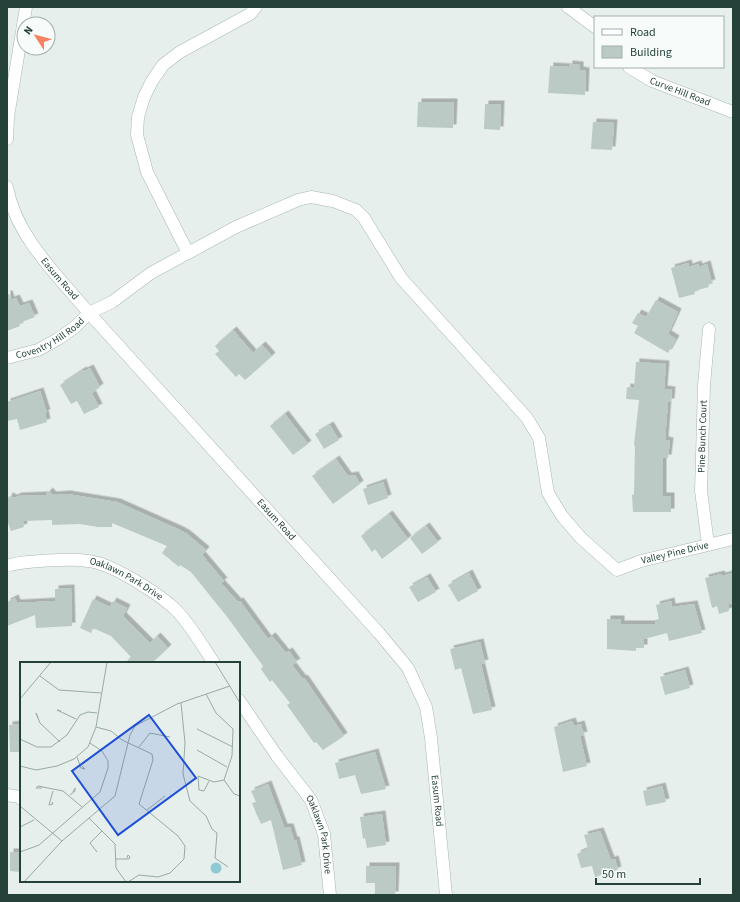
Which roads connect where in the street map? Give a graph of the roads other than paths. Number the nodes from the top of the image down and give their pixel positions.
1 (26, 7) edge
2 (256, 7) edge
3 (568, 7) edge
4 (594, 26) edge
5 (632, 68) edge
6 (733, 112) edge
7 (7, 139) edge
8 (7, 187) edge
9 (188, 253) junction
10 (89, 313) junction
11 (709, 328) dead end
12 (7, 358) edge
13 (733, 539) edge
14 (708, 544) junction
15 (7, 566) edge
16 (617, 570) joint
17 (213, 662) edge
18 (240, 701) edge
19 (330, 895) edge
20 (446, 895) edge

1 - 7 street
2 - 9 street
3 - 4 street
5 - 6 street, Curve Hill Road
8 - 10 street, Easum Road
9 - 10 street, Coventry Hill Road
9 - 16 street, Coventry Hill Road
10 - 12 street, Coventry Hill Road
10 - 20 street, Easum Road
11 - 14 street, Pine Bunch Court
13 - 14 street, Valley Pine Drive
14 - 16 street, Valley Pine Drive
15 - 17 street, Oaklawn Park Drive
18 - 19 street, Oaklawn Park Drive

